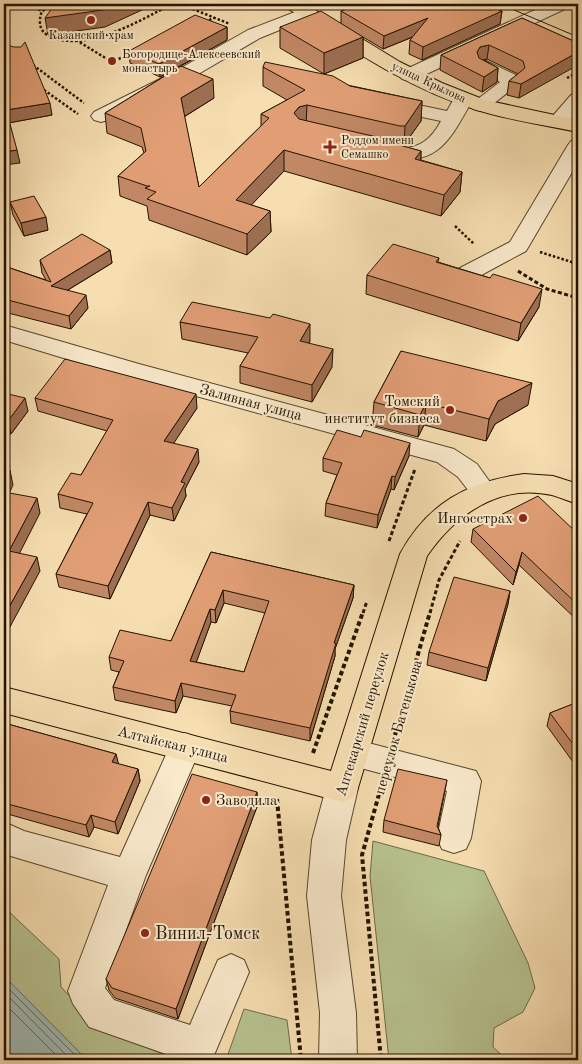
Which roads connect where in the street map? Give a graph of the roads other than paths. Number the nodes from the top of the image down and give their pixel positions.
1 (561, 4) edge
2 (300, 8) edge
3 (486, 67) edge
4 (410, 75) junction
5 (369, 100) edge
6 (578, 100) edge
7 (471, 102) junction
8 (92, 116) road end
9 (452, 118) junction
10 (558, 122) junction
11 (578, 126) edge
12 (578, 145) edge
13 (361, 146) edge
14 (466, 274) edge
15 (4, 332) edge
16 (484, 492) junction
17 (578, 494) edge
18 (4, 700) edge
19 (185, 747) junction
20 (353, 753) junction
21 (342, 788) junction
22 (4, 837) edge
23 (454, 838) dead end
24 (129, 876) junction
25 (231, 972) dead end
26 (338, 1060) edge

1 - 4 street
2 - 4 main road, улица Крылова
2 - 8 street
3 - 7 street
4 - 7 main road, улица Крылова
5 - 9 street
6 - 10 street
7 - 9 street
7 - 10 main road, улица Крылова
9 - 13 street
10 - 11 main road, улица Крылова
12 - 14 street
15 - 16 street, Заливная улица
16 - 17 main road, Аптекарский переулок
16 - 20 main road, Аптекарский переулок
18 - 19 main road, Алтайская улица
19 - 21 main road, Алтайская улица
19 - 24 street
20 - 21 main road, Аптекарский переулок
20 - 23 street
21 - 26 street, Аптекарский переулок
22 - 24 street
24 - 25 street

